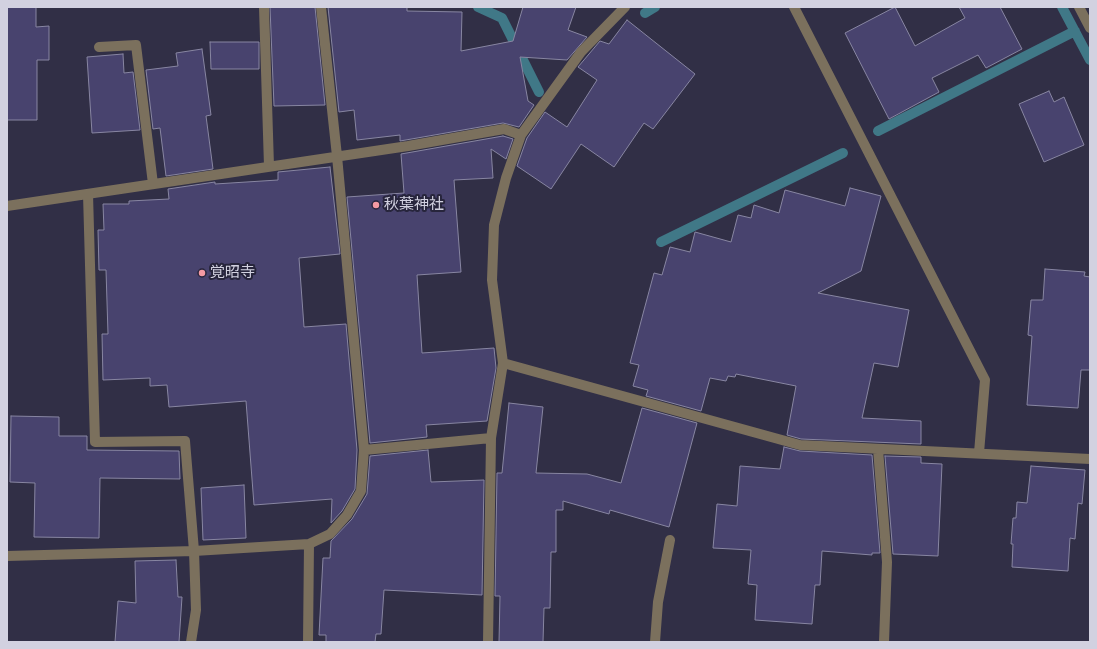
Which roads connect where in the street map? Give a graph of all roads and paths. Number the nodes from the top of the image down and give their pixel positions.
1 (264, 7) edge
2 (321, 7) edge
3 (794, 7) edge
4 (1079, 7) edge
5 (625, 9) edge
6 (1090, 28) edge
7 (99, 47) dead end
8 (521, 135) junction
9 (337, 156) junction
10 (269, 166) junction
11 (153, 184) junction
12 (88, 194) junction
13 (7, 206) edge
14 (503, 362) junction
15 (491, 438) junction
16 (878, 449) junction
17 (364, 450) junction
18 (979, 454) junction
19 (1090, 459) edge
20 (670, 540) dead end
21 (309, 544) junction
22 (194, 551) junction
23 (7, 556) edge
24 (191, 642) edge
25 (308, 642) edge
26 (488, 642) edge
27 (655, 642) edge
28 (884, 642) edge

1 - 10 street
2 - 9 street
3 - 18 street
4 - 6 street
5 - 8 street
7 - 11 street
8 - 9 street
8 - 14 street
9 - 10 street
9 - 17 street
10 - 11 street
11 - 12 street
12 - 13 street
12 - 22 street
14 - 15 street
14 - 16 street
15 - 17 street
15 - 26 street
16 - 18 street
16 - 28 street
17 - 21 street
18 - 19 street
20 - 27 street
21 - 22 street
21 - 25 street
22 - 23 street
22 - 24 street

